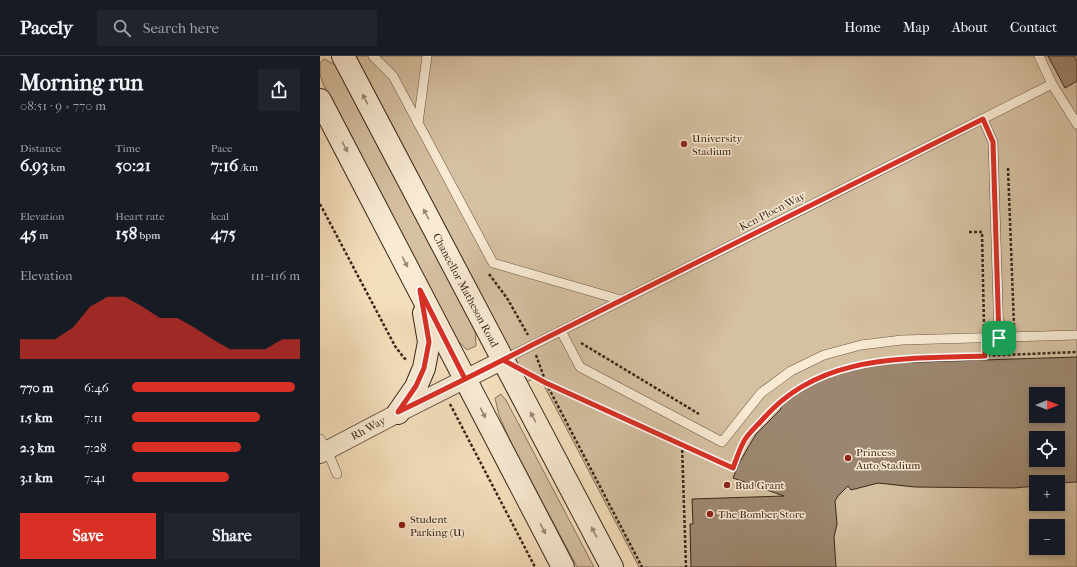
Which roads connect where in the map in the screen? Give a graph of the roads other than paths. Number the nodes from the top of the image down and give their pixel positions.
1 (343, 56) edge
2 (373, 56) edge
3 (427, 56) edge
4 (1038, 56) edge
5 (1052, 84) junction
6 (320, 100) edge
7 (983, 119) junction
8 (418, 123) junction
9 (1077, 124) edge
10 (420, 290) junction
11 (621, 300) junction
12 (561, 331) junction
13 (1077, 335) edge
14 (999, 338) junction
15 (503, 360) junction
16 (465, 379) junction
17 (398, 412) junction
18 (322, 448) edge
19 (337, 474) dead end
20 (563, 567) edge
21 (612, 567) edge

15 -> 1 main road, Chancellor Matheson Road
2 - 8 lane
3 - 8 lane
4 - 5 lane
5 - 7 lane, Ken Ploen Way
5 - 9 lane
6 -> 10 main road
7 - 11 lane, Ken Ploen Way
7 - 14 lane
8 - 11 lane
10 - 16 main road
10 - 17 main road
11 - 12 lane, Ken Ploen Way
12 - 14 lane
12 - 15 lane, Ken Ploen Way
13 - 14 lane
15 - 16 street, Rh Way
21 -> 15 main road, Chancellor Matheson Road
16 - 17 street, Rh Way
16 -> 20 main road
17 - 18 street, Rh Way
18 - 19 lane

